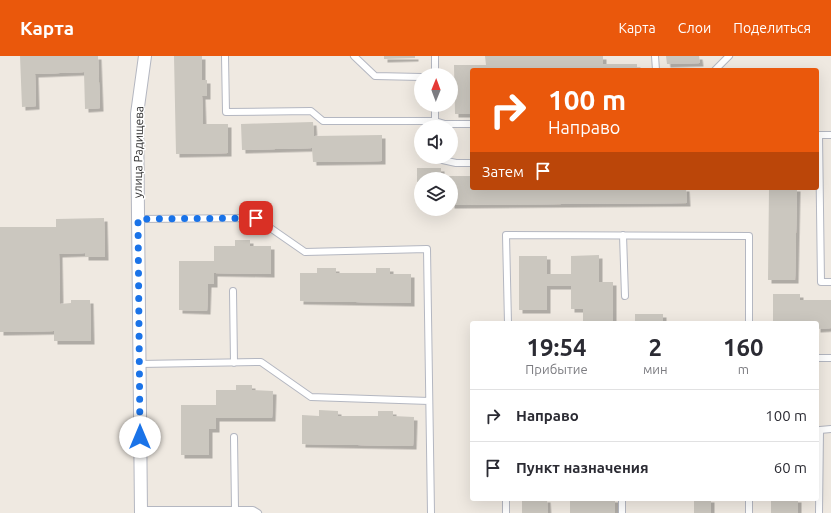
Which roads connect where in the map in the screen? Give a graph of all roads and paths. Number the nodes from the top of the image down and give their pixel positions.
1 (145, 56) edge
2 (225, 56) edge
3 (354, 56) edge
4 (435, 56) edge
5 (656, 56) edge
6 (729, 56) edge
7 (435, 68) edge
8 (656, 68) edge
9 (717, 68) edge
10 (414, 76) edge
11 (414, 123) edge
12 (458, 124) edge
13 (470, 124) edge
14 (831, 135) edge
15 (458, 163) edge
16 (470, 164) edge
17 (138, 219) junction
18 (623, 235) junction
19 (831, 282) edge
20 (233, 291) dead end
21 (625, 296) dead end
22 (508, 321) edge
23 (749, 321) edge
24 (819, 358) edge
25 (831, 358) edge
26 (234, 363) junction
27 (140, 364) junction
28 (429, 401) junction
29 (831, 429) edge
30 (234, 437) dead end
31 (506, 501) edge
32 (622, 501) edge
33 (749, 501) edge
34 (235, 510) junction
35 (141, 511) edge
36 (258, 513) edge
37 (431, 513) edge
38 (506, 513) edge
39 (622, 513) edge
40 (749, 513) edge
41 (819, 513) edge

1 - 17 street, улица Радищева
2 - 11 lane
3 - 10 lane
4 - 7 lane
5 - 8 lane
6 - 9 lane
12 - 13 lane
14 - 19 lane
15 - 16 lane
17 - 27 street, улица Радищева
17 - 28 lane
18 - 21 lane
18 - 22 lane
18 - 23 lane
20 - 26 lane
24 - 25 lane
26 - 27 lane
26 - 28 lane
27 - 35 street, улица Радищева
28 - 37 lane
29 - 41 lane
30 - 34 lane
31 - 38 lane
32 - 39 lane
33 - 40 lane
34 - 35 lane
34 - 36 lane

